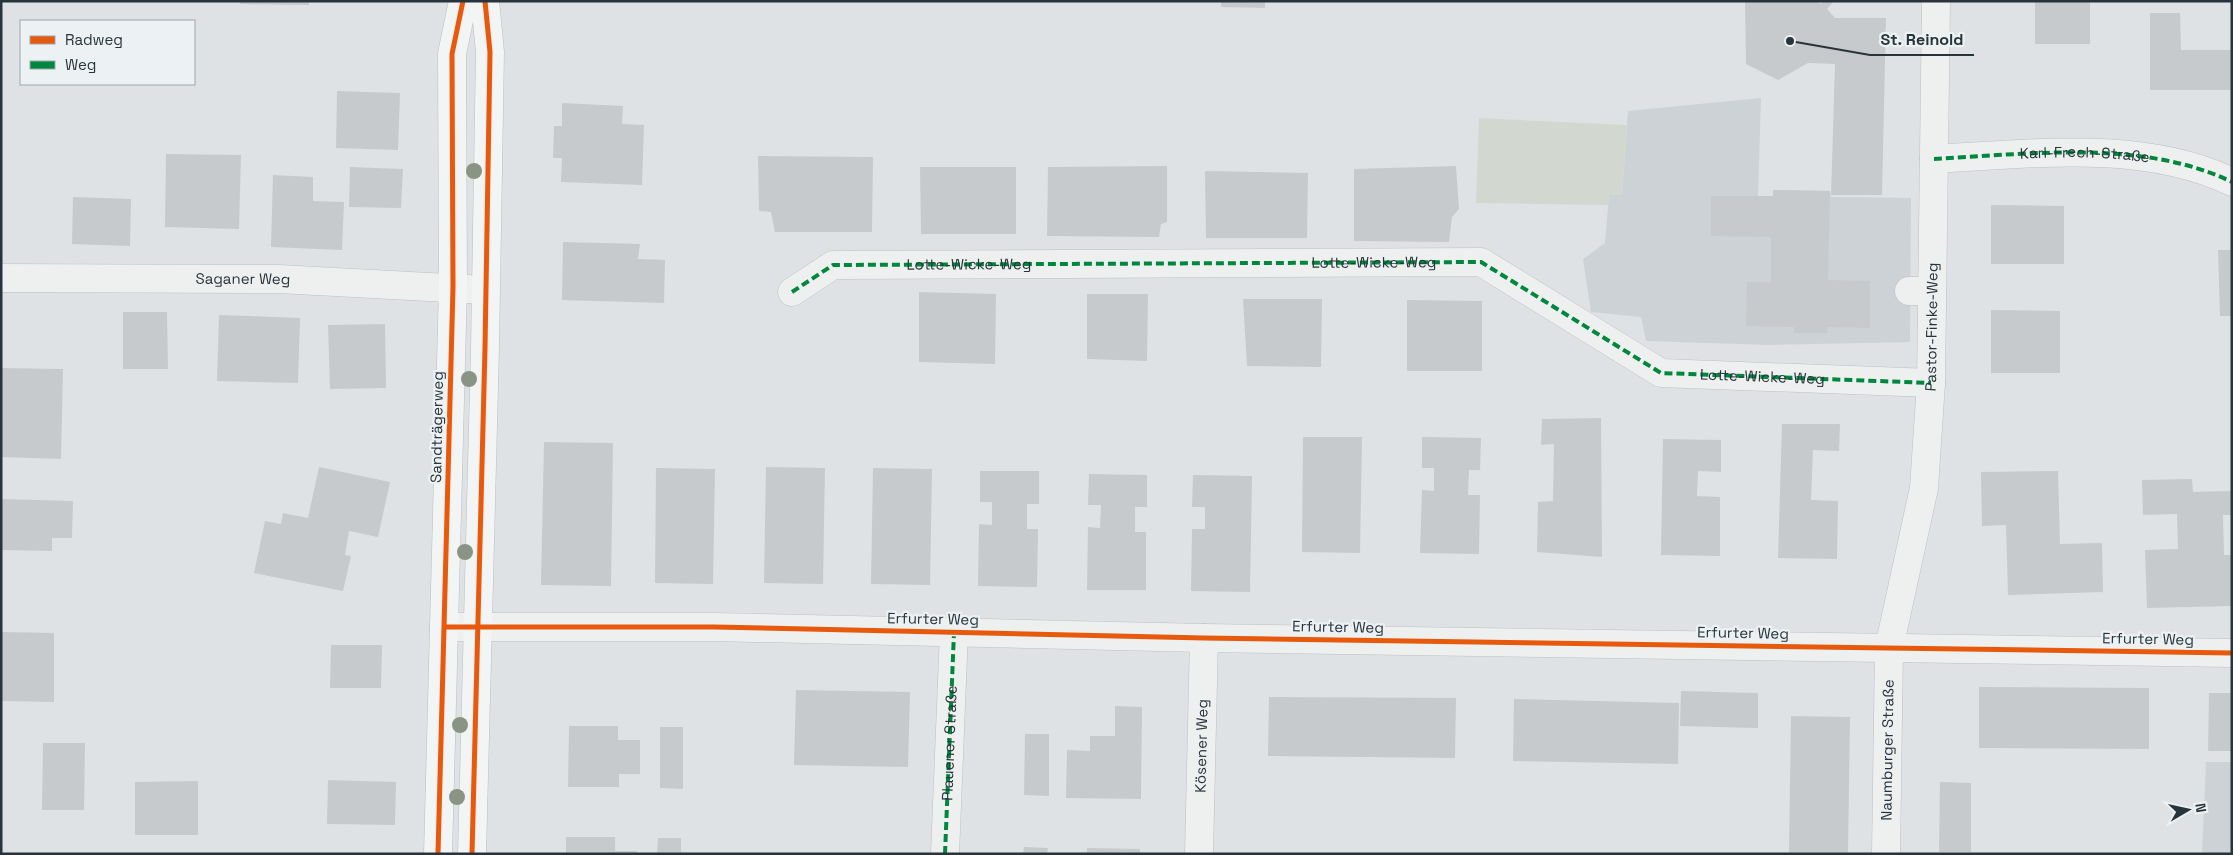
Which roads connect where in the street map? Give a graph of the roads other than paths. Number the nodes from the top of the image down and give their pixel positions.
1 (463, 1) edge
2 (485, 1) edge
3 (1936, 1) edge
4 (1934, 159) junction
5 (2232, 182) edge
6 (1, 278) edge
7 (453, 287) junction
8 (485, 290) junction
9 (792, 292) dead end
10 (1931, 383) junction
11 (444, 627) junction
12 (477, 628) junction
13 (954, 632) junction
14 (1204, 638) junction
15 (1889, 648) junction
16 (2232, 653) edge
17 (438, 854) edge
18 (472, 854) edge
19 (945, 854) edge
20 (1199, 854) edge
21 (1886, 854) edge

1 - 7 main road, Sandträgerweg
2 - 8 main road
3 - 4 street, Pastor-Finke-Weg
4 - 5 street, Karl-Frech-Straße
4 - 10 street, Pastor-Finke-Weg
6 - 7 street, Saganer Weg
7 - 8 street, Saganer Weg
7 - 11 main road, Sandträgerweg
8 - 12 main road
9 - 10 street, Lotte-Wicke-Weg
10 - 15 street, Pastor-Finke-Weg
11 - 12 street, Erfurter Weg
11 - 17 main road, Sandträgerweg
12 - 13 street, Erfurter Weg
12 - 18 main road
13 - 14 street, Erfurter Weg
13 - 19 street, Plauener Straße
14 - 15 street, Erfurter Weg
14 - 20 street, Kösener Weg
15 - 16 street, Erfurter Weg
15 - 21 street, Naumburger Straße

